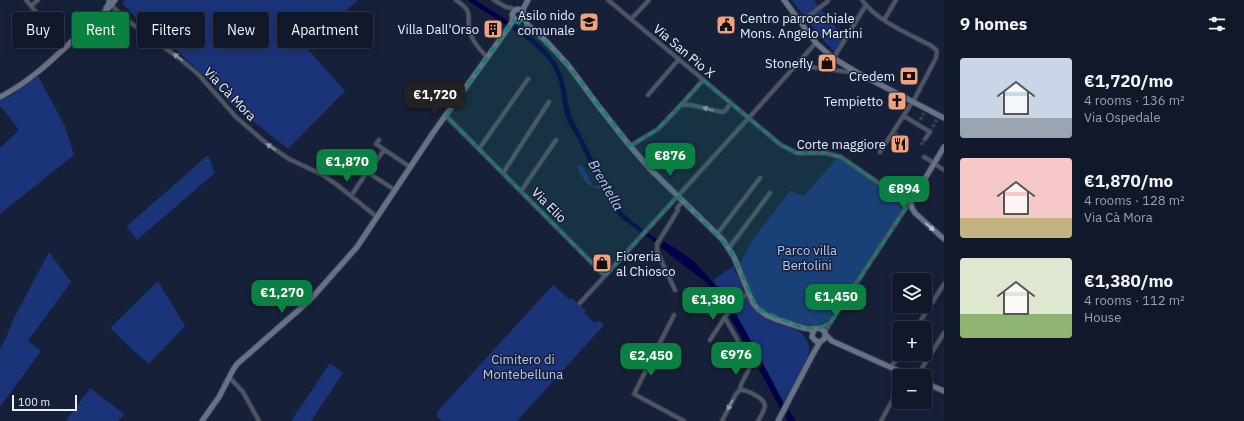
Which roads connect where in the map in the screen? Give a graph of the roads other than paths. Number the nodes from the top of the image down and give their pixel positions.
1 (26, 0) edge
2 (38, 0) edge
3 (109, 0) edge
4 (456, 0) edge
5 (494, 0) edge
6 (608, 0) edge
7 (648, 0) edge
8 (784, 0) edge
9 (862, 0) edge
10 (896, 0) edge
11 (828, 1) dead end
12 (527, 2) edge
13 (114, 3) edge
14 (866, 5) junction
15 (31, 6) junction
16 (503, 6) junction
17 (517, 9) junction
18 (101, 12) edge
19 (103, 12) edge
20 (523, 14) junction
21 (795, 14) junction
22 (631, 19) junction
23 (513, 20) junction
24 (787, 20) dead end
25 (884, 20) junction
26 (801, 22) junction
27 (530, 28) junction
28 (72, 41) edge
29 (816, 43) junction
30 (66, 47) junction
31 (836, 54) dead end
32 (487, 57) junction
33 (679, 60) junction
34 (795, 65) junction
35 (858, 73) junction
36 (528, 79) dead end
37 (703, 80) junction
38 (648, 95) dead end
39 (0, 97) edge
40 (549, 102) dead end
41 (912, 102) junction
42 (731, 103) junction
43 (681, 105) junction
44 (446, 116) junction
45 (904, 116) junction
46 (944, 117) edge
47 (748, 118) junction
48 (925, 139) dead end
49 (379, 140) dead end
50 (556, 140) dead end
51 (630, 146) junction
52 (944, 148) edge
53 (479, 149) junction
54 (384, 150) junction
55 (880, 152) dead end
56 (924, 157) dead end
57 (935, 163) junction
58 (410, 167) junction
59 (944, 170) edge
60 (367, 172) junction
61 (503, 173) junction
62 (760, 178) dead end
63 (392, 188) dead end
64 (521, 191) junction
65 (353, 193) dead end
66 (770, 193) dead end
67 (678, 196) junction
68 (912, 199) junction
69 (904, 201) junction
70 (683, 202) junction
71 (906, 208) junction
72 (903, 213) junction
73 (916, 214) junction
74 (377, 217) junction
75 (717, 234) junction
76 (943, 236) edge
77 (729, 248) junction
78 (605, 276) junction
79 (944, 284) edge
80 (675, 290) dead end
81 (748, 292) junction
82 (580, 303) dead end
83 (674, 315) dead end
84 (724, 318) junction
85 (920, 321) edge
86 (830, 323) junction
87 (803, 328) junction
88 (818, 328) junction
89 (944, 333) edge
90 (824, 337) junction
91 (813, 338) junction
92 (710, 340) dead end
93 (813, 354) junction
94 (897, 361) edge
95 (894, 368) joint
96 (921, 369) edge
97 (230, 377) junction
98 (932, 386) edge
99 (740, 390) junction
100 (944, 391) edge
101 (892, 401) edge
102 (202, 421) edge
103 (259, 421) edge
104 (684, 421) edge
105 (722, 421) edge
106 (758, 421) edge
107 (778, 421) edge
108 (882, 421) edge

1 - 15 street
2 - 15 street
3 - 18 street
4 - 32 street
5 - 16 street
6 - 22 street, Via San Pio X
7 - 22 street
8 - 21 street
9 - 14 street
10 - 25 street
11 - 26 street
12 - 17 street
12 - 20 street
13 - 19 street
74 -> 13 street, Via Cà Mora
14 - 25 street
14 - 31 street
15 - 30 street
16 - 17 street
16 - 23 street
17 - 20 street
17 - 23 street
20 - 23 street
20 - 27 street
21 - 24 street
21 - 26 street
22 - 33 street, Via San Pio X
23 - 27 street
23 - 32 street
25 - 41 street
26 - 29 street
27 - 51 street
28 - 30 street
29 - 34 street
29 - 35 street
30 - 39 street
32 - 44 street
33 - 37 street, Via San Pio X
33 - 38 street
34 - 35 street
34 - 47 street
35 - 41 street
36 - 53 street
37 - 42 street, Via San Pio X
37 - 43 street
40 - 61 street
41 - 45 street
41 - 46 street
42 -> 43 street
42 - 47 street, Via San Pio X
43 - 51 street
44 - 53 street, Via Elio
44 - 58 street
45 - 48 street
45 - 55 street
47 - 67 street
47 - 69 street, Via San Pio X
49 - 54 street
50 - 64 street
51 - 67 street
52 - 57 street
53 - 61 street, Via Elio
54 - 58 street
54 - 60 street
56 - 57 street
57 - 59 street
57 - 68 street
58 - 74 street
60 - 63 street
60 - 65 street
61 - 64 street, Via Elio
62 - 75 street
64 - 78 street, Via Elio
66 - 77 street
67 - 70 street
67 - 78 street
68 - 69 street
68 - 71 street
68 - 73 street
69 - 71 street
70 - 75 street
70 - 80 street
71 - 72 street
72 - 73 street
72 - 86 street
73 -> 76 street
74 - 97 street
75 - 77 street
77 - 81 street
78 - 82 street
79 - 85 street
81 - 84 street
81 - 87 street
83 - 104 street
84 - 92 street
84 - 99 street
86 - 88 street
86 - 90 street
87 - 88 street
87 - 91 street
88 - 90 street
88 - 91 street
89 - 96 street
90 - 91 street
90 - 93 street
90 - 95 street
91 - 93 street
93 - 107 street
94 - 95 street
97 - 102 street
97 - 103 street
98 - 100 street
99 -> 105 street
99 - 106 street
101 - 108 street

